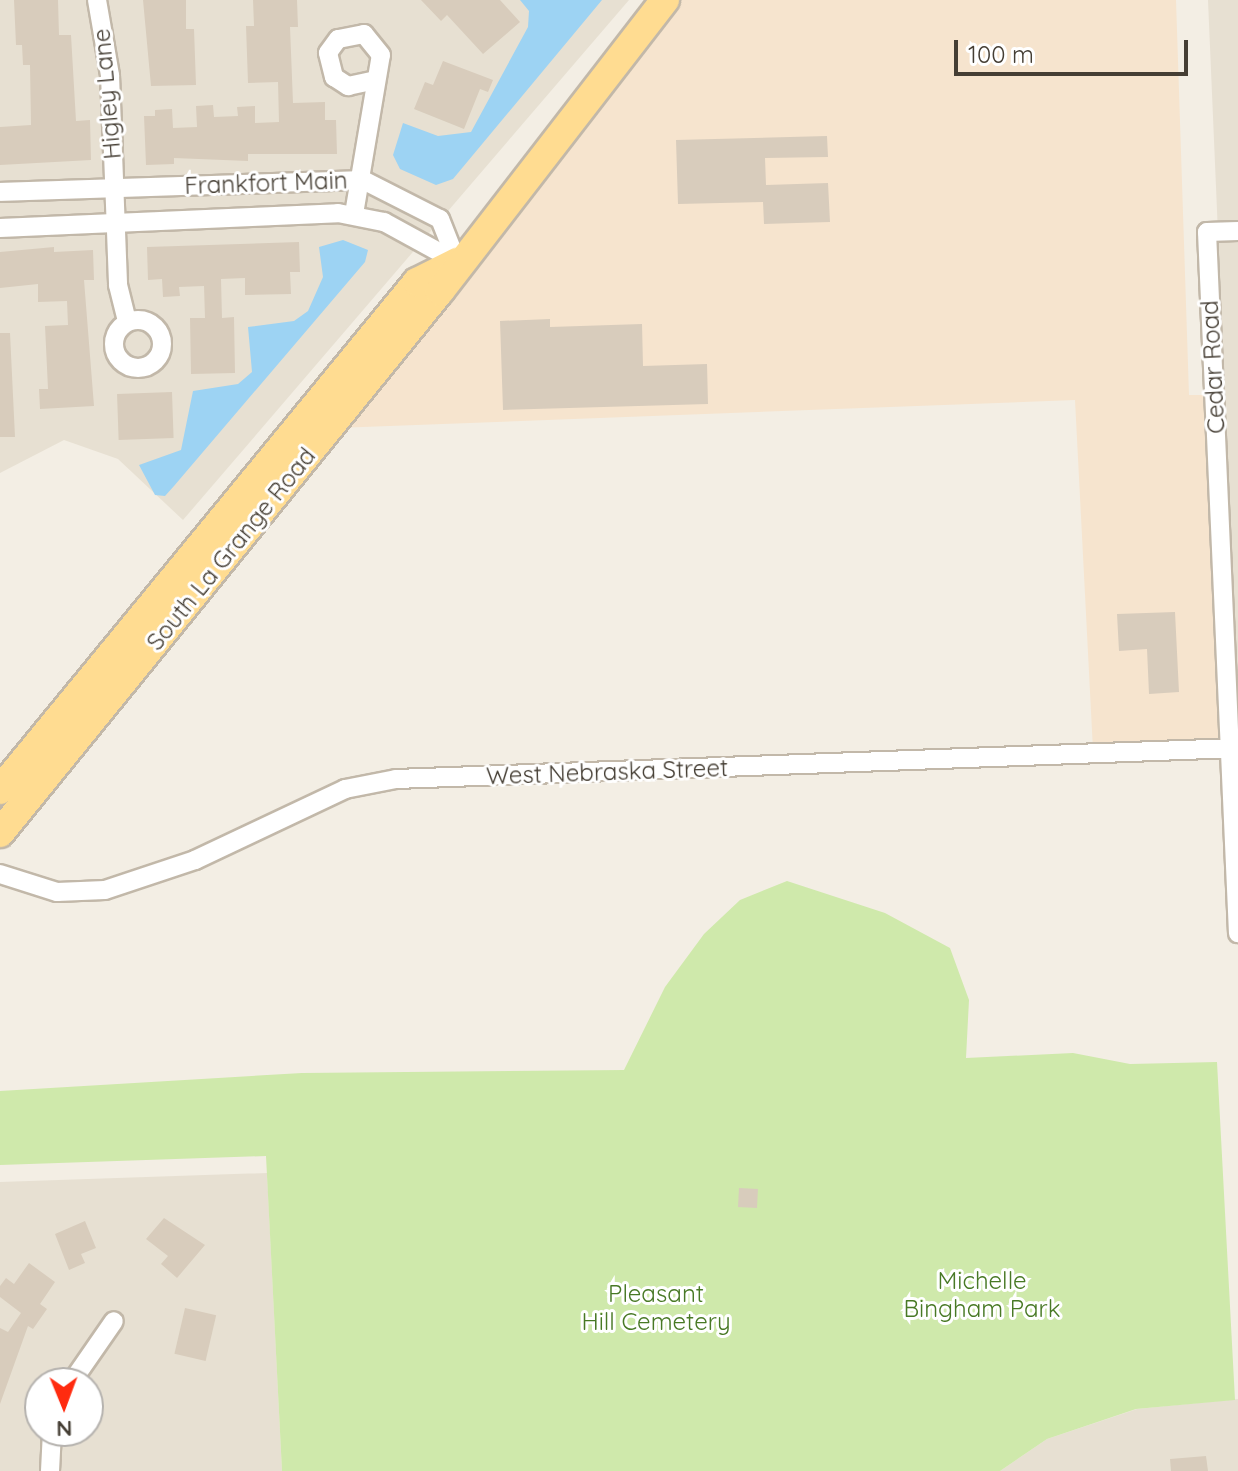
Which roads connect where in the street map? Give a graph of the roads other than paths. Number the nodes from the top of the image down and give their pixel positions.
1 (97, 0) edge
2 (665, 0) edge
3 (372, 81) dead end
4 (363, 180) junction
5 (115, 188) junction
6 (0, 192) edge
7 (354, 214) junction
8 (116, 224) junction
9 (0, 228) edge
10 (1238, 231) edge
11 (457, 262) junction
12 (127, 322) dead end
13 (1234, 749) edge
14 (0, 790) edge
15 (0, 833) edge
16 (0, 874) edge
17 (1238, 933) edge
18 (114, 1321) dead end
19 (82, 1367) edge
20 (51, 1447) edge
21 (50, 1471) edge

1 - 5 street, Higley Lane
2 - 11 main road, South La Grange Road
3 - 4 street
4 - 5 street, Frankfort Main
4 - 7 street
4 - 11 street, Frankfort Main
5 - 6 street, Frankfort Main
5 - 8 street, Higley Lane
7 - 8 street, Frankfort Main
7 - 11 street, Frankfort Main
8 - 9 street, Frankfort Main
8 - 12 street, Higley Lane
10 - 13 street, Cedar Road
11 - 14 main road, South La Grange Road
11 - 15 main road, South La Grange Road
13 - 16 street, West Nebraska Street
13 - 17 street, Cedar Road
18 - 19 street
20 - 21 street

